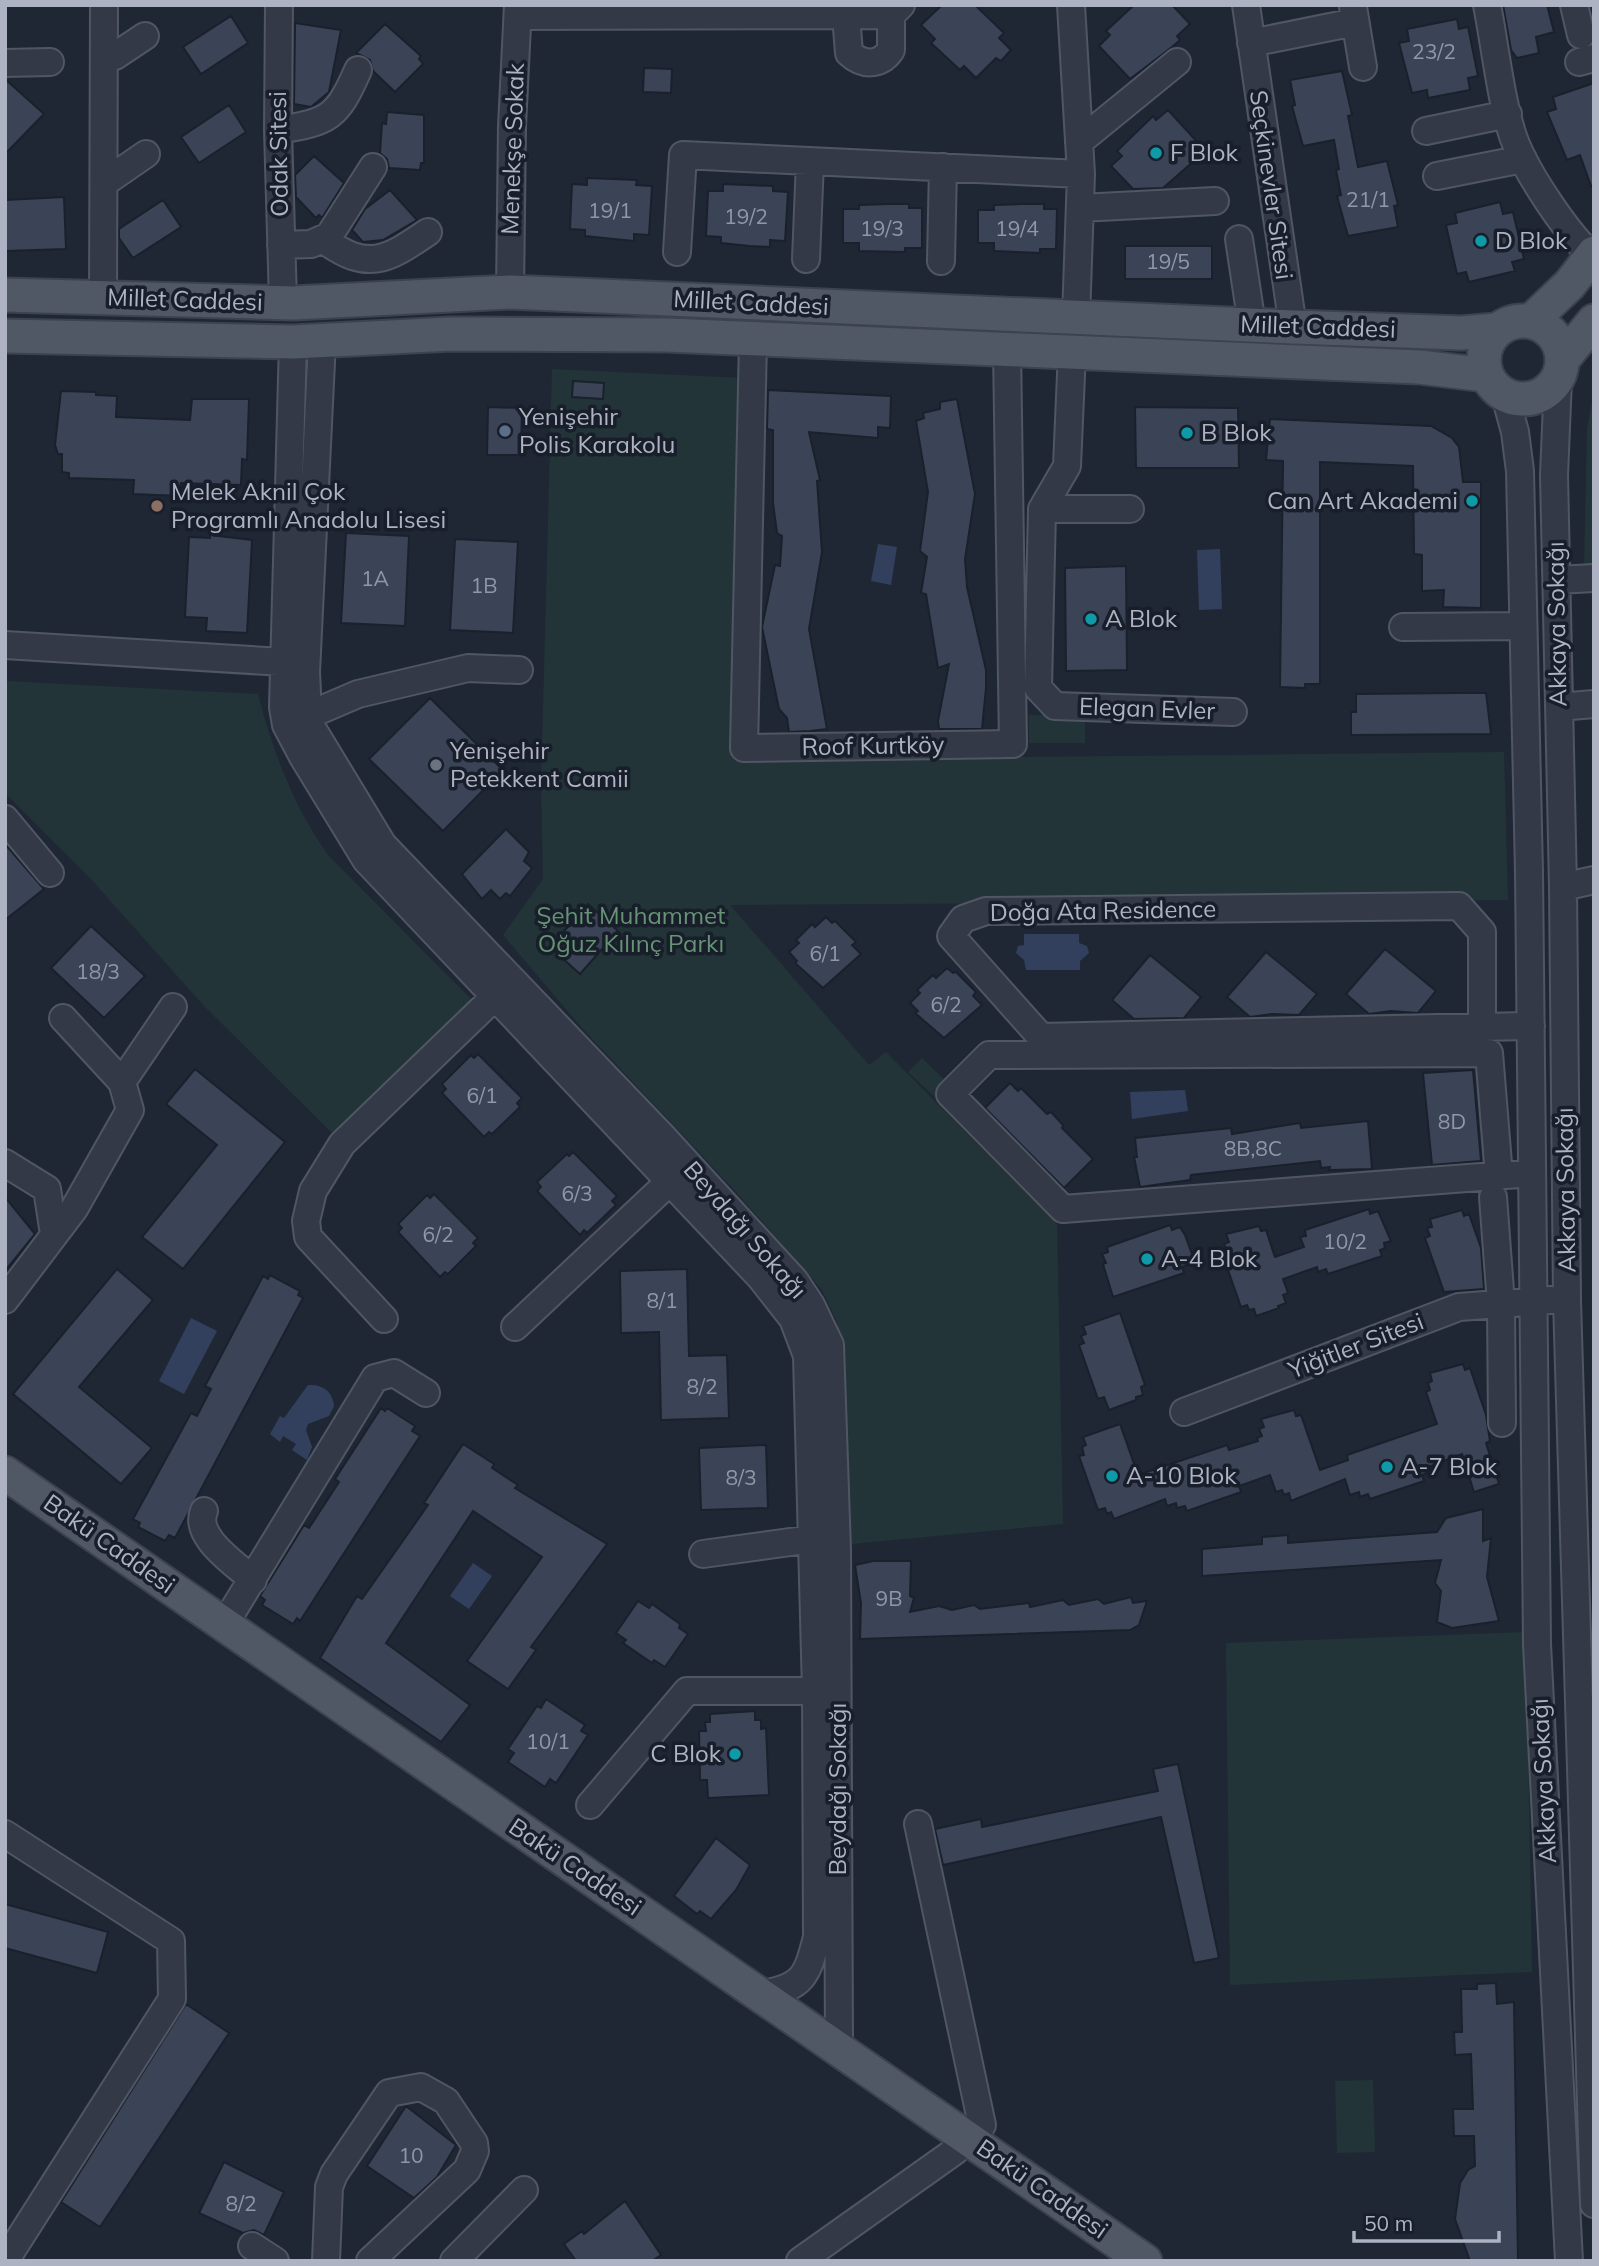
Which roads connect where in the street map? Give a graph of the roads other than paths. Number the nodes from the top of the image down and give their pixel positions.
1 (104, 5) edge
2 (279, 5) edge
3 (1246, 5) edge
4 (1487, 5) edge
5 (1574, 5) edge
6 (704, 10) edge
7 (896, 10) edge
8 (1077, 10) edge
9 (518, 11) edge
10 (834, 12) edge
11 (1354, 14) edge
12 (145, 36) dead end
13 (1251, 43) junction
14 (1584, 52) edge
15 (104, 59) junction
16 (50, 62) dead end
17 (1177, 62) dead end
18 (5, 63) edge
19 (1363, 67) dead end
20 (358, 70) dead end
21 (1508, 114) junction
22 (278, 130) junction
23 (1426, 131) dead end
24 (1079, 142) junction
25 (146, 154) dead end
26 (1523, 159) junction
27 (810, 161) junction
28 (373, 167) dead end
29 (943, 167) junction
30 (1081, 174) junction
31 (1437, 176) dead end
32 (104, 183) junction
33 (1215, 201) dead end
34 (1080, 208) junction
35 (428, 232) dead end
36 (1239, 239) dead end
37 (324, 240) junction
38 (281, 245) junction
39 (677, 252) dead end
40 (1593, 255) edge
41 (806, 259) dead end
42 (941, 261) dead end
43 (509, 292) junction
44 (5, 295) edge
45 (103, 298) junction
46 (300, 302) junction
47 (1076, 318) junction
48 (1531, 321) junction
49 (1594, 321) edge
50 (1252, 325) junction
51 (1293, 327) junction
52 (1497, 330) junction
53 (5, 336) edge
54 (307, 341) junction
55 (753, 341) junction
56 (1007, 349) junction
57 (1072, 352) junction
58 (1561, 369) junction
59 (1495, 385) junction
60 (1042, 509) junction
61 (1130, 509) dead end
62 (1594, 578) edge
63 (1557, 580) junction
64 (1523, 626) junction
65 (1403, 627) dead end
66 (5, 645) edge
67 (283, 662) junction
68 (519, 670) dead end
69 (1594, 704) edge
70 (1559, 707) junction
71 (1233, 712) dead end
72 (297, 720) junction
73 (5, 818) edge
74 (1529, 872) junction
75 (50, 873) dead end
76 (1563, 878) junction
77 (1594, 880) edge
78 (503, 989) junction
79 (173, 1007) dead end
80 (63, 1018) dead end
81 (1482, 1026) junction
82 (1531, 1026) junction
83 (122, 1082) junction
84 (5, 1163) edge
85 (679, 1173) junction
86 (1532, 1173) junction
87 (1496, 1186) junction
88 (54, 1234) junction
89 (5, 1300) edge
90 (1533, 1300) junction
91 (1567, 1300) junction
92 (1501, 1304) junction
93 (384, 1319) dead end
94 (515, 1327) dead end
95 (426, 1393) dead end
96 (1184, 1412) dead end
97 (1502, 1423) dead end
98 (5, 1473) edge
99 (5, 1497) edge
100 (204, 1511) dead end
101 (812, 1539) junction
102 (704, 1554) dead end
103 (253, 1580) junction
104 (224, 1625) junction
105 (1537, 1644) junction
106 (1584, 1645) edge
107 (816, 1691) junction
108 (590, 1805) dead end
109 (918, 1824) dead end
110 (5, 1834) edge
111 (1588, 1836) edge
112 (761, 1994) junction
113 (1591, 2026) edge
114 (839, 2048) junction
115 (963, 2146) junction
116 (1593, 2165) edge
117 (1563, 2166) junction
118 (524, 2190) dead end
119 (1594, 2204) edge
120 (252, 2246) dead end
121 (5, 2261) edge
122 (275, 2261) edge
123 (326, 2261) edge
124 (370, 2261) edge
125 (454, 2261) edge
126 (800, 2261) edge
127 (1115, 2261) edge
128 (1145, 2261) edge
129 (1569, 2261) edge

1 - 15 street
2 - 22 street, Odak Sitesi
3 - 13 street, Seçkinevler Sitesi
4 - 21 street
5 - 14 street
6 - 9 street
6 - 10 street
7 - 10 street
7 - 10 street
8 - 24 street
9 - 43 street, Menekşe Sokak
11 - 13 street
11 - 19 street
12 - 15 street
13 - 51 street, Seçkinevler Sitesi
15 - 32 street
16 - 18 street
17 - 24 street
20 - 22 street
21 - 23 street
21 - 26 street
22 - 38 street, Odak Sitesi
24 - 30 street
25 - 32 street
26 - 31 street
26 - 40 street
27 - 29 street
27 - 39 street
27 - 41 street
28 - 37 street
29 - 30 street
29 - 42 street
30 - 34 street
32 - 45 street
33 - 34 street
34 - 47 street
35 - 37 street
36 - 50 street
37 - 38 street
38 - 46 street, Odak Sitesi
40 - 48 main road
43 - 46 main road, Millet Caddesi
43 - 47 main road, Millet Caddesi
44 - 45 main road, Millet Caddesi
45 - 46 main road, Millet Caddesi
46 - 54 main road
47 - 50 main road, Millet Caddesi
48 - 52 main road
48 - 58 main road
49 - 58 main road
50 - 51 main road, Millet Caddesi
51 - 52 main road, Millet Caddesi
52 - 59 main road
53 - 54 main road, Millet Caddesi
54 - 55 main road, Millet Caddesi
54 - 67 street, Beydağı Sokağı
54 - 72 street, Beydağı Sokağı
55 - 56 main road, Millet Caddesi
55 - 56 street, Roof Kurtköy
56 - 57 main road, Millet Caddesi
57 - 59 main road, Millet Caddesi
57 - 60 street, Elegan Evler
58 - 59 main road
58 - 63 street, Akkaya Sokağı
59 - 64 street, Akkaya Sokağı
60 - 61 street
60 - 71 street, Elegan Evler
62 - 63 street
63 - 70 street, Akkaya Sokağı
64 - 65 street
64 - 74 street, Akkaya Sokağı
66 - 67 street
67 - 72 street, Beydağı Sokağı
68 - 72 street
69 - 70 street
70 - 76 street, Akkaya Sokağı
72 - 78 street, Beydağı Sokağı
73 - 75 street
74 - 76 street
74 - 82 street, Akkaya Sokağı
76 - 77 street
76 - 91 street, Akkaya Sokağı
78 - 85 street, Beydağı Sokağı
78 - 93 street
79 - 83 street
80 - 83 street
81 - 81 street, Doğa Ata Residence
81 - 82 street, Doğa Ata Residence
82 - 86 street, Akkaya Sokağı
83 - 88 street
84 - 88 street
85 - 94 street
85 - 101 street, Beydağı Sokağı
85 - 114 street, Beydağı Sokağı
86 - 87 street
86 - 90 street, Akkaya Sokağı
87 - 87 street
87 - 92 street
88 - 89 street
90 - 91 street, Akkaya Sokağı
90 - 92 street, Yiğitler Sitesi
90 - 105 street, Akkaya Sokağı
91 - 106 street, Akkaya Sokağı
92 - 96 street, Yiğitler Sitesi
92 - 97 street
95 - 103 street
98 - 104 main road, Bakü Caddesi
99 - 115 main road, Bakü Caddesi
100 - 103 street
101 - 102 street
101 - 107 street, Beydağı Sokağı
103 - 104 street
104 - 112 main road, Bakü Caddesi
105 - 106 street
105 - 117 street, Akkaya Sokağı
106 - 111 street, Akkaya Sokağı
107 - 108 street
107 - 112 street, Beydağı Sokağı
109 - 115 street
110 - 121 street
111 - 113 street, Akkaya Sokağı
112 - 114 main road, Bakü Caddesi
113 - 116 street, Akkaya Sokağı
114 - 115 main road, Bakü Caddesi
115 - 126 street
115 - 127 main road, Bakü Caddesi
115 - 128 main road, Bakü Caddesi
116 - 117 street
116 - 119 street, Akkaya Sokağı
117 - 129 street, Akkaya Sokağı
118 - 125 street
120 - 122 street
123 - 124 street

